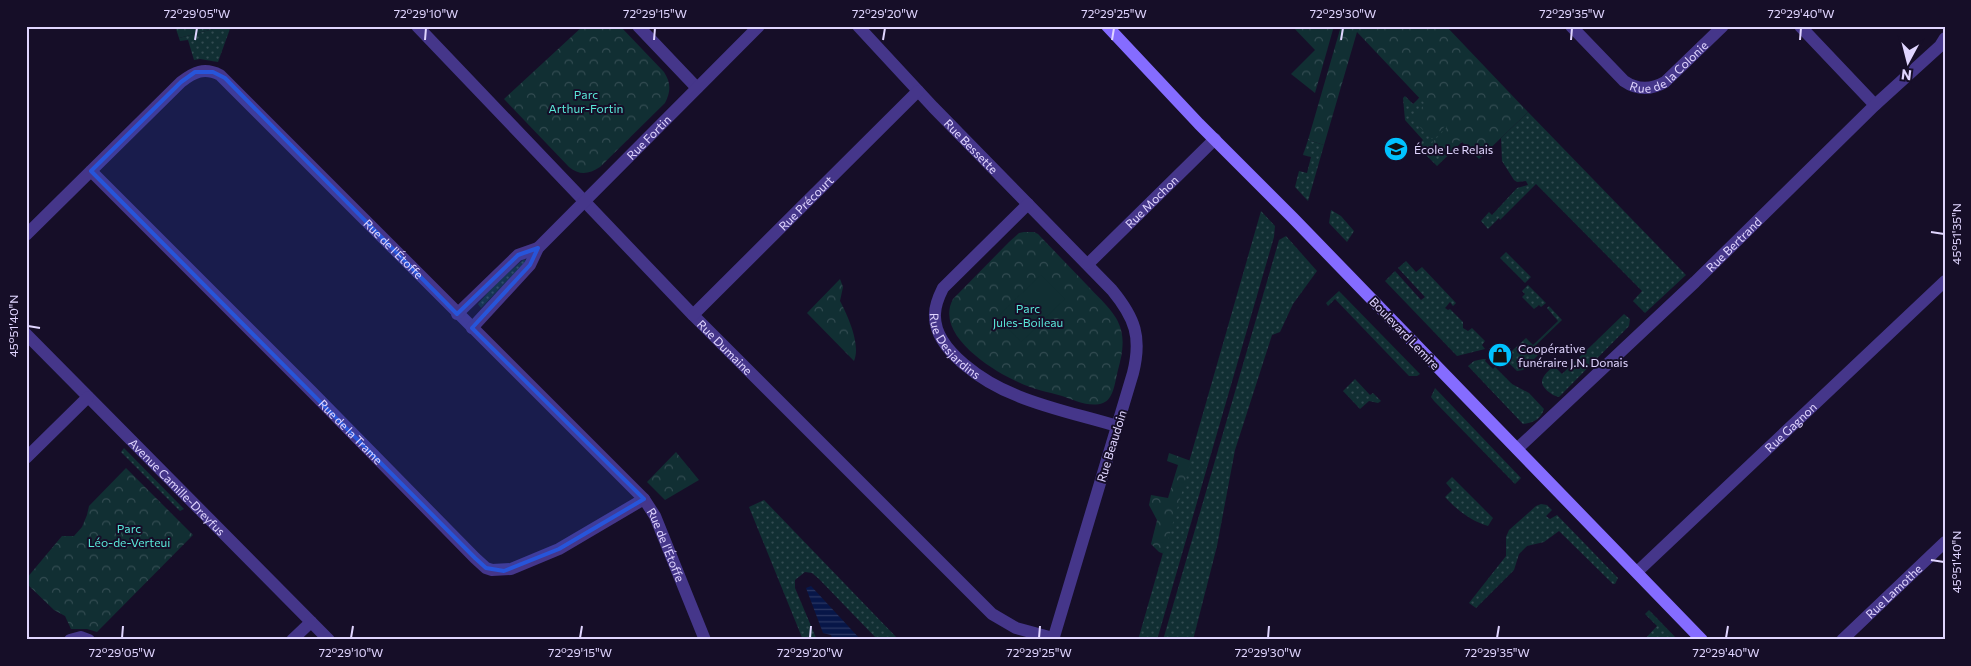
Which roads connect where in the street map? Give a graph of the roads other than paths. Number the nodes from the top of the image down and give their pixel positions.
1 (417, 26) edge
2 (638, 26) edge
3 (759, 26) edge
4 (858, 26) edge
5 (1107, 26) edge
6 (1571, 26) edge
7 (1724, 26) edge
8 (1800, 26) edge
9 (1945, 38) edge
10 (697, 88) junction
11 (918, 91) junction
12 (1875, 105) junction
13 (1215, 139) junction
14 (91, 171) junction
15 (584, 202) junction
16 (1028, 204) junction
17 (26, 235) edge
18 (538, 248) junction
19 (1088, 264) junction
20 (1945, 281) edge
21 (457, 314) junction
22 (693, 315) junction
23 (472, 328) junction
24 (26, 334) edge
25 (88, 397) junction
26 (1117, 426) junction
27 (1517, 448) junction
28 (26, 458) edge
29 (644, 499) junction
30 (1945, 542) edge
31 (1637, 572) junction
32 (311, 622) junction
33 (1053, 639) edge
34 (70, 640) edge
35 (90, 640) edge
36 (292, 640) edge
37 (329, 640) edge
38 (705, 640) edge
39 (1702, 640) edge
40 (1842, 640) edge

1 - 15 street, Rue Dumaine
2 - 10 street
3 - 10 street, Rue Fortin
4 - 11 street, Rue Bessette
5 - 13 main road, Boulevard Lemire
6 - 7 street, Rue de la Colonie
8 - 12 street
9 - 12 street, Rue Bertrand
10 - 15 street, Rue Fortin
11 - 16 street, Rue Bessette
11 - 22 street, Rue Précourt
12 - 27 street, Rue Bertrand
13 - 19 street, Rue Mochon
13 - 27 main road, Boulevard Lemire
14 - 17 street, Rue de l'Étoffe
14 - 21 street, Rue de l'Étoffe
14 - 29 street, Rue de la Trame
15 - 18 street, Rue Fortin
15 - 22 street, Rue Dumaine
16 - 19 street, Rue Bessette
16 - 26 street, Rue Desjardins
18 - 21 street, Rue Fortin
18 - 23 street, Rue Fortin
19 - 26 street, Rue Beaudoin
20 - 31 street, Rue Gagnon
21 - 23 street, Rue de l'Étoffe
22 - 33 street, Rue Dumaine
23 - 29 street, Rue de l'Étoffe
24 - 25 street, Avenue Camille-Dreyfus
25 - 28 street
25 - 32 street, Avenue Camille-Dreyfus
26 - 33 street, Rue Beaudoin
27 - 31 main road, Boulevard Lemire
29 - 38 street, Rue de l'Étoffe
30 - 40 street, Rue Lamothe
31 - 39 main road, Boulevard Lemire
32 - 36 street
32 - 37 street, Avenue Camille-Dreyfus
34 - 35 street

